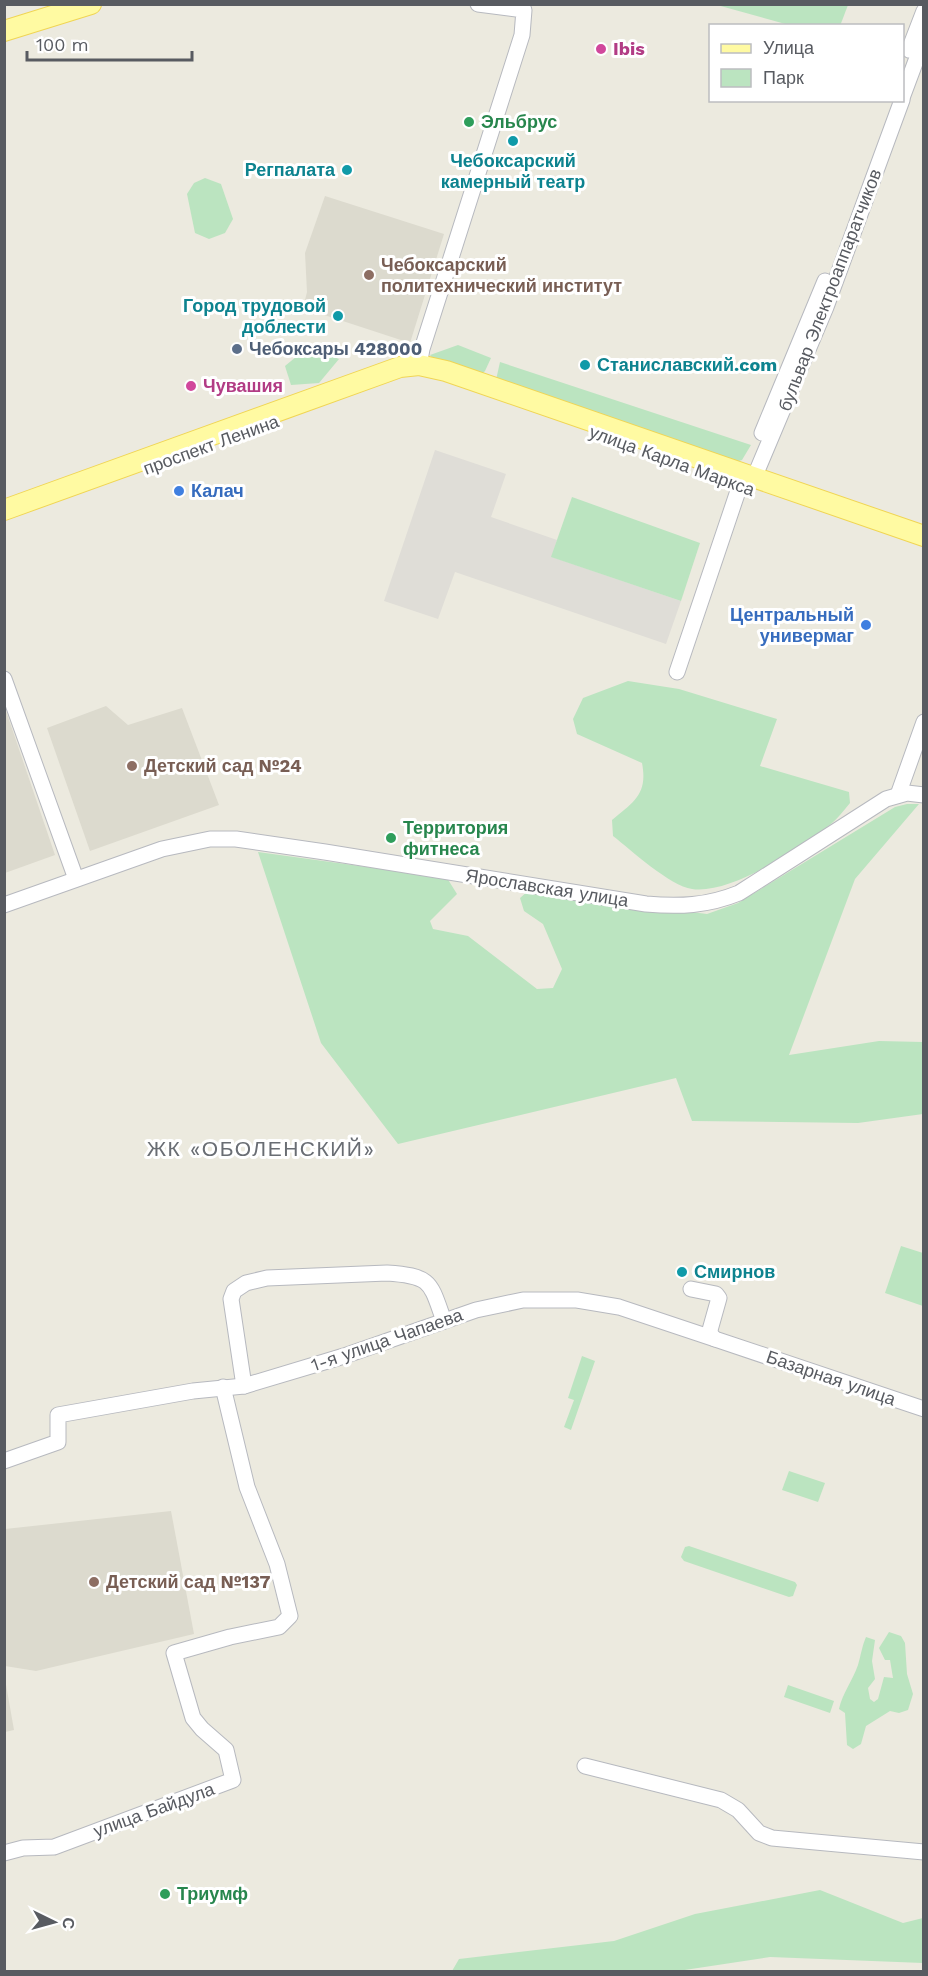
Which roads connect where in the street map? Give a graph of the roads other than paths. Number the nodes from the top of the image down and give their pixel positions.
1 (55, 4) edge
2 (91, 4) edge
3 (478, 4) edge
4 (924, 11) edge
5 (4, 19) edge
6 (4, 31) edge
7 (924, 39) edge
8 (904, 66) edge
9 (904, 94) edge
10 (890, 102) edge
11 (901, 102) edge
12 (420, 371) junction
13 (746, 480) junction
14 (51, 498) junction
15 (4, 510) edge
16 (4, 521) edge
17 (924, 536) edge
18 (924, 548) edge
19 (677, 672) dead end
20 (4, 679) edge
21 (924, 722) edge
22 (898, 795) junction
23 (924, 795) edge
24 (76, 879) junction
25 (4, 905) edge
26 (691, 1289) dead end
27 (444, 1321) junction
28 (715, 1339) junction
29 (739, 1347) joint
30 (244, 1386) junction
31 (223, 1387) junction
32 (924, 1409) edge
33 (4, 1461) edge
34 (585, 1766) dead end
35 (924, 1852) edge
36 (4, 1853) edge

1 - 5 main road
2 - 6 main road
3 - 12 street
4 - 8 street
7 - 9 street, бульвар Электроаппаратчиков
10 - 13 street, бульвар Электроаппаратчиков
11 - 13 street, бульвар Электроаппаратчиков
12 - 13 main road, улица Карла Маркса
12 - 14 main road, проспект Ленина
13 - 17 main road, улица Карла Маркса
13 - 18 main road, улица Карла Маркса
13 - 19 street
14 - 15 main road, проспект Ленина
14 - 16 main road, проспект Ленина
20 - 24 street
21 - 22 street
22 - 23 street, Ярославская улица
22 - 24 street, Ярославская улица
24 - 25 street, Ярославская улица
26 - 28 street
27 - 28 street, 1-я улица Чапаева
27 - 30 street, 1-я улица Чапаева
27 - 30 street
28 - 29 street, 1-я улица Чапаева
29 - 32 street, Базарная улица
30 - 31 street, 1-я улица Чапаева
31 - 33 street, 1-я улица Чапаева
31 - 36 street, улица Байдула
34 - 35 street

